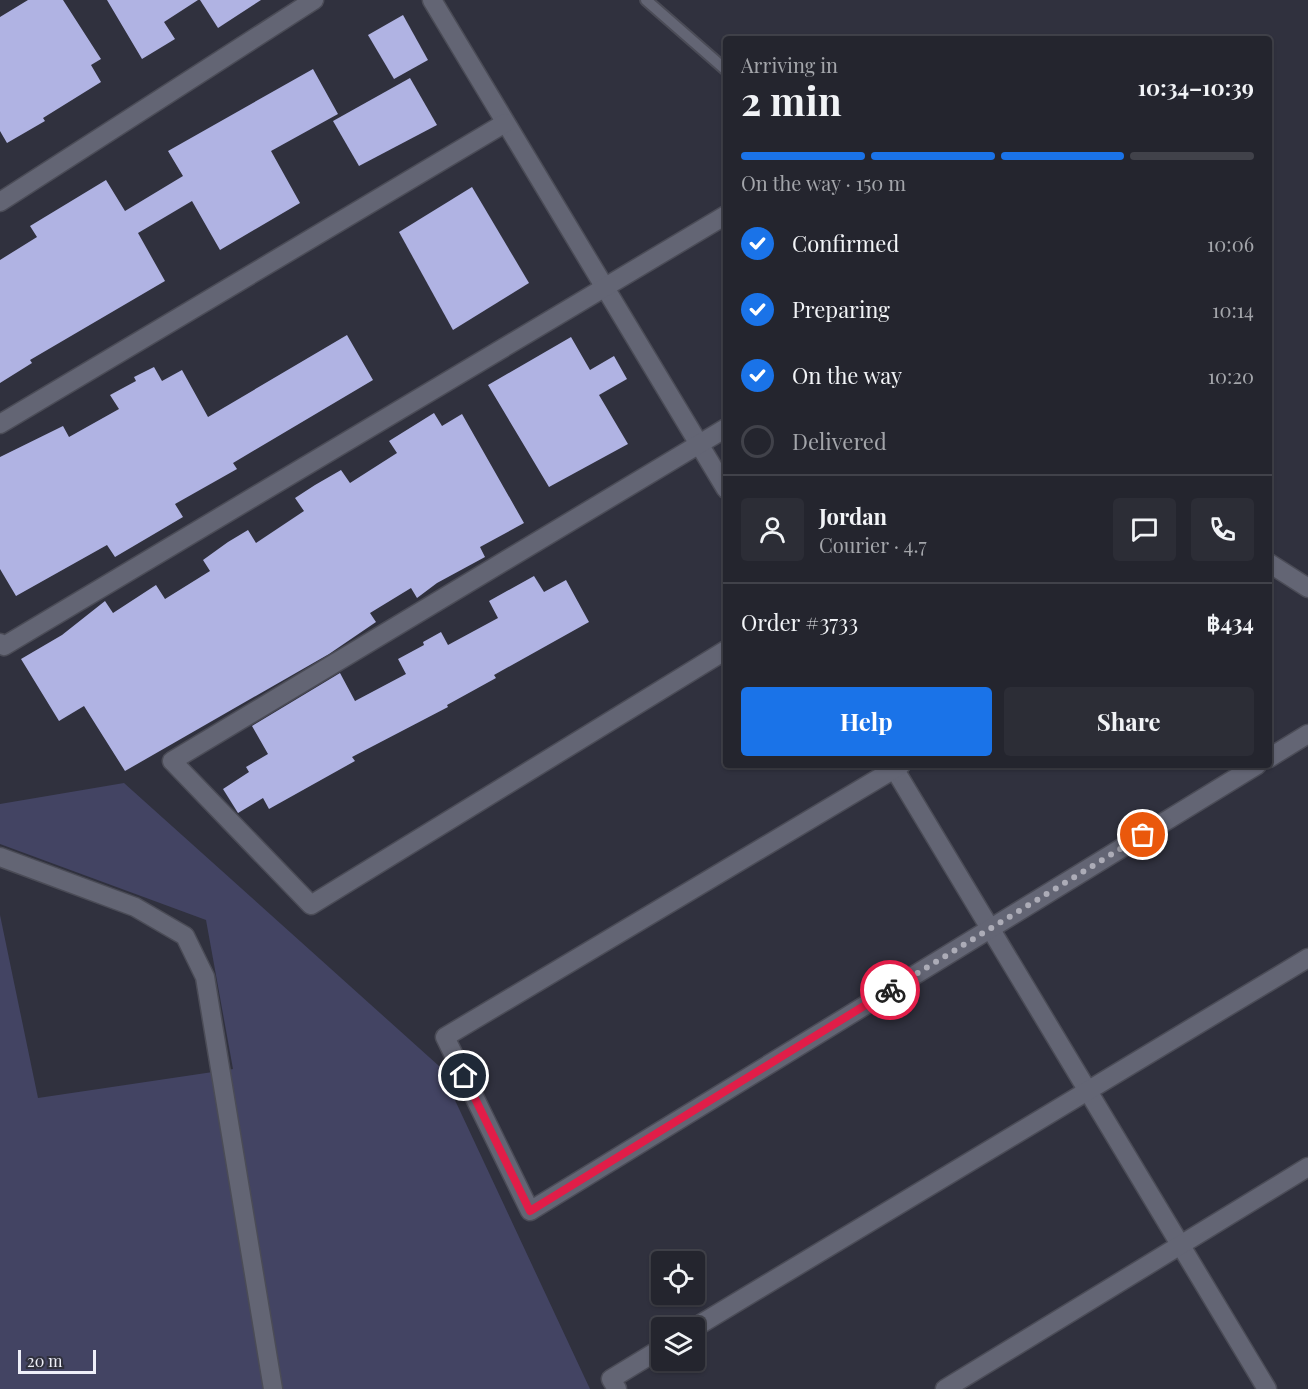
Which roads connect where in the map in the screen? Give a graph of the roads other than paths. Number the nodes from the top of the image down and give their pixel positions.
1 (314, 0) edge
2 (432, 0) edge
3 (646, 0) edge
4 (290, 7) edge
5 (723, 67) edge
6 (506, 123) junction
7 (0, 202) edge
8 (723, 217) edge
9 (604, 286) junction
10 (0, 424) edge
11 (723, 430) edge
12 (699, 443) junction
13 (723, 484) edge
14 (1272, 565) edge
15 (1308, 588) edge
16 (0, 643) edge
17 (723, 652) edge
18 (1308, 734) edge
19 (1272, 756) edge
20 (893, 768) edge
21 (897, 768) edge
22 (1252, 768) edge
23 (0, 857) edge
24 (990, 928) junction
25 (1308, 958) edge
26 (1087, 1090) junction
27 (1308, 1167) edge
28 (1180, 1245) junction
29 (705, 1321) edge
30 (651, 1355) edge
31 (273, 1389) edge
32 (617, 1389) edge
33 (945, 1389) edge
34 (1267, 1389) edge

1 - 4 street
2 - 6 street
3 - 5 lane
4 - 7 street
6 - 9 street
6 - 10 street
8 - 9 street
9 - 12 street
9 - 16 street
11 - 12 street
12 - 13 street
12 - 17 street
14 - 15 street
18 - 19 street
20 - 24 street
21 - 24 street
22 - 24 street
23 - 31 street
24 - 26 street
25 - 26 street
26 - 28 street
26 - 29 street
27 - 28 street
28 - 33 street
28 - 34 street
30 - 32 street

